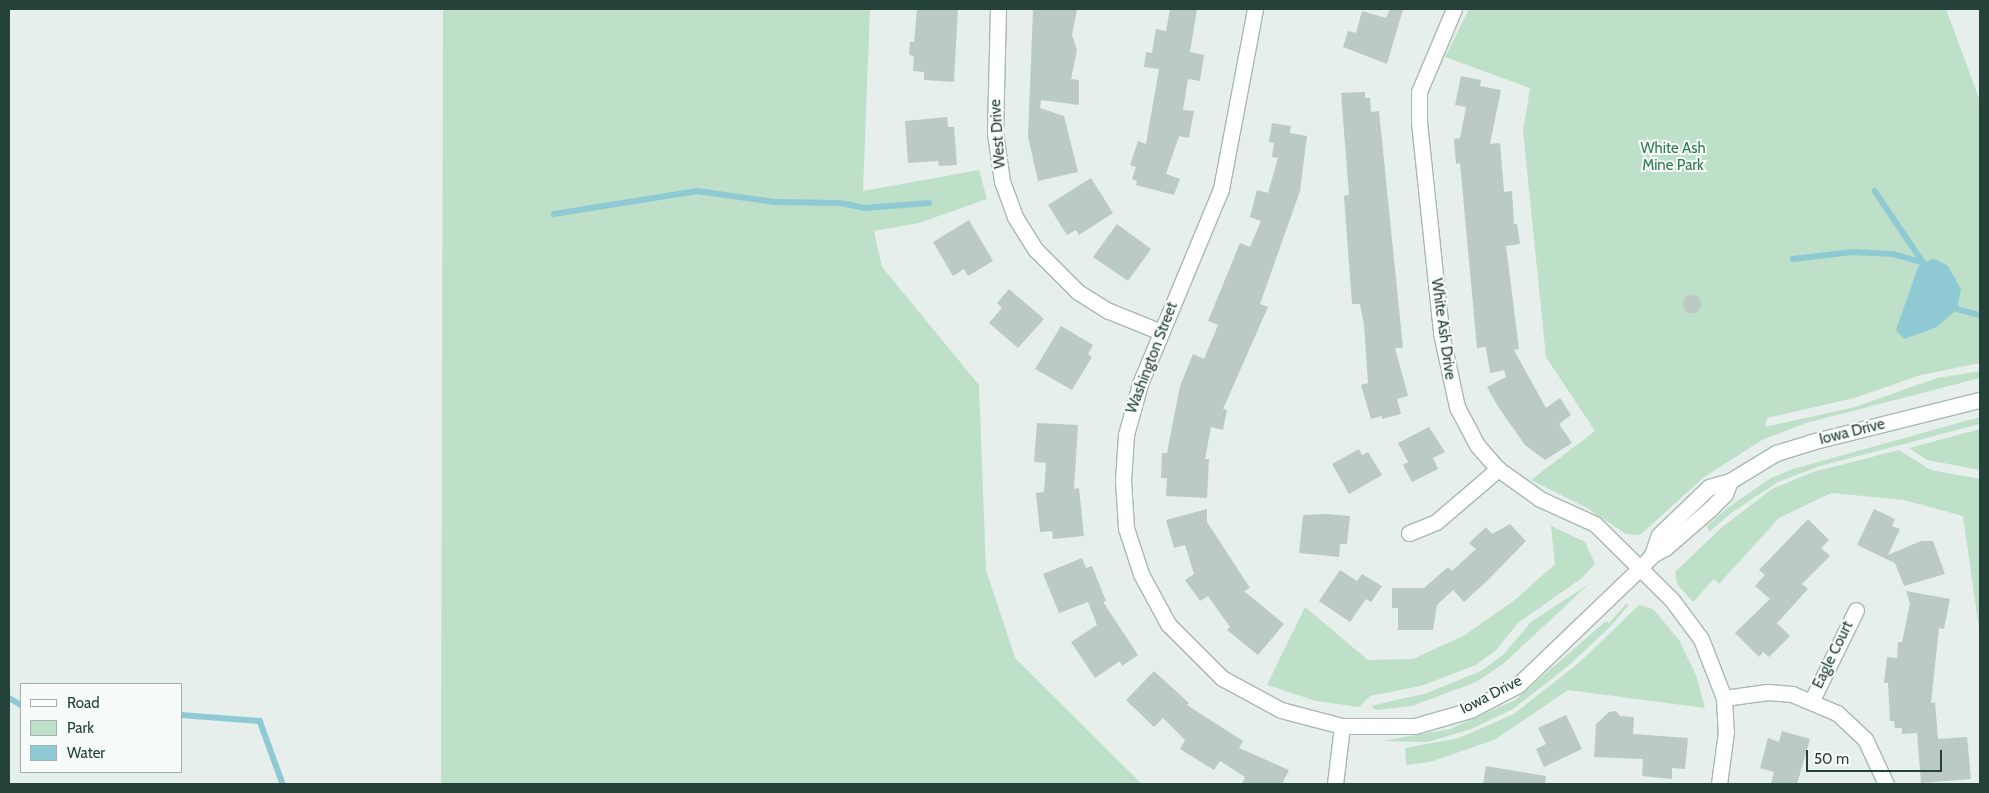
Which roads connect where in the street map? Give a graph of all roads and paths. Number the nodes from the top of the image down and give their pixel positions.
1 (998, 9) edge
2 (1255, 9) edge
3 (1454, 9) edge
4 (1161, 332) junction
5 (1980, 400) edge
6 (1498, 469) junction
7 (1408, 533) dead end
8 (1641, 567) junction
9 (1856, 610) dead end
10 (1724, 698) junction
11 (1812, 700) junction
12 (1342, 726) junction
13 (1335, 784) edge
14 (1719, 784) edge
15 (1886, 784) edge

1 - 4 street, West Drive
2 - 4 street, Washington Street
3 - 6 street, White Ash Drive
4 - 12 street, Washington Street
5 - 8 street, Iowa Drive
6 - 7 street
6 - 8 street, White Ash Drive
8 - 10 street, White Ash Drive
8 - 12 street, Iowa Drive
9 - 11 street, Eagle Court
10 - 11 street
10 - 14 street, White Ash Drive
11 - 15 street
12 - 13 street

